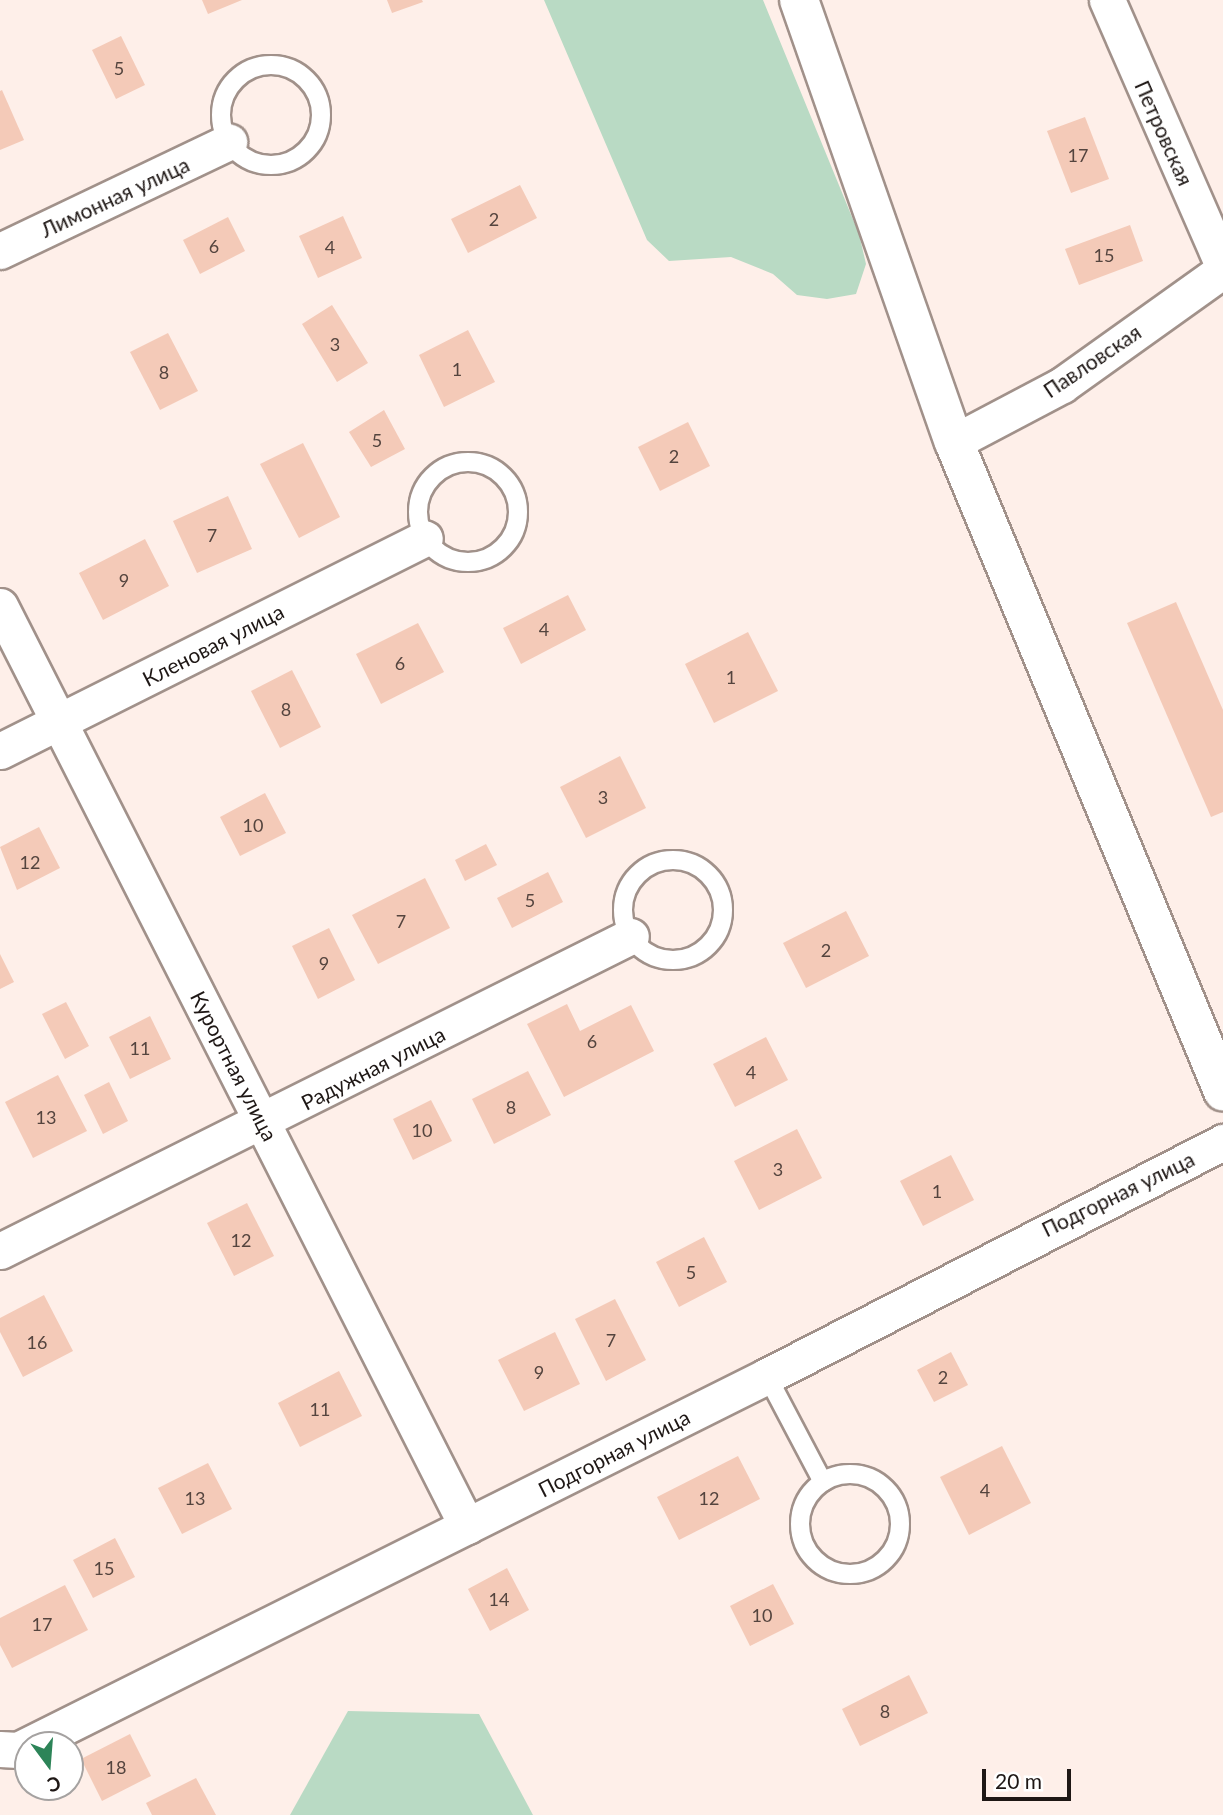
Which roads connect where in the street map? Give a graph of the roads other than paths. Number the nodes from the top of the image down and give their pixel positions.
1 (799, 0) edge
2 (1107, 0) edge
3 (229, 142) junction
4 (0, 251) edge
5 (1223, 268) edge
6 (954, 442) junction
7 (425, 538) junction
8 (0, 606) edge
9 (59, 723) junction
10 (0, 751) edge
11 (631, 936) junction
12 (1223, 1091) edge
13 (263, 1124) junction
14 (1223, 1142) edge
15 (0, 1251) edge
16 (767, 1376) junction
17 (823, 1482) junction
18 (467, 1527) junction
19 (0, 1749) edge

1 - 6 street
2 - 5 street, Петровская
3 - 3 lane
3 - 4 street, Лимонная улица
5 - 6 street, Павловская
6 - 12 street
7 - 7 lane
7 - 9 street, Кленовая улица
8 - 9 street, Курортная улица
9 - 10 street, Кленовая улица
9 - 13 street, Курортная улица
11 - 11 lane
11 - 13 street, Радужная улица
13 - 15 street, Радужная улица
13 - 18 street, Курортная улица
14 - 16 street, Подгорная улица
16 - 17 lane
16 - 18 street, Подгорная улица
17 - 17 lane
18 - 19 street, Подгорная улица

